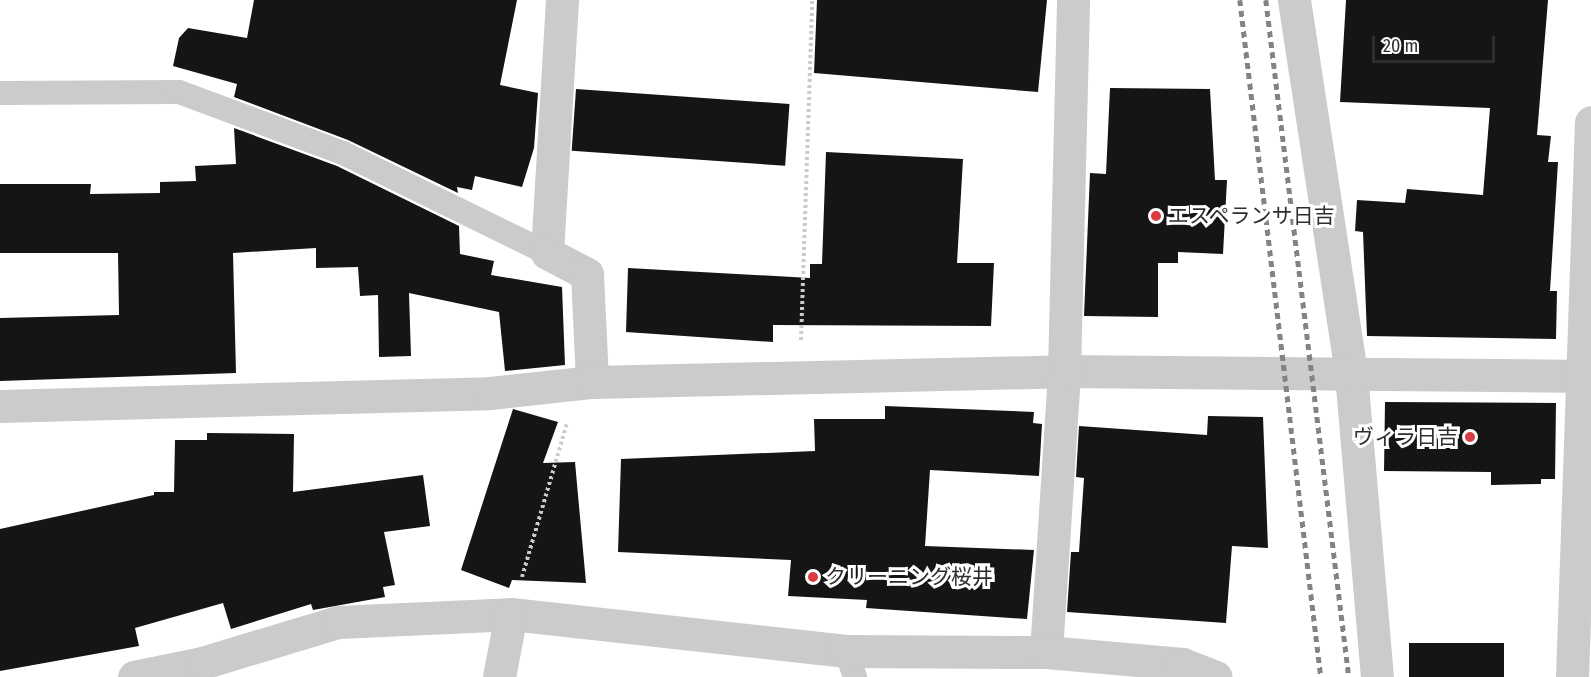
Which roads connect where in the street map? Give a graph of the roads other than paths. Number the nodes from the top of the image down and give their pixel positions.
1 (562, 0) edge
2 (1073, 0) edge
3 (1294, 0) edge
4 (0, 93) edge
5 (1591, 122) edge
6 (547, 253) junction
7 (1064, 371) junction
8 (1351, 374) junction
9 (1588, 376) edge
10 (585, 384) junction
11 (0, 406) edge
12 (511, 614) junction
13 (1046, 652) junction
14 (851, 664) edge
15 (204, 670) edge
16 (134, 677) edge
17 (499, 677) edge
18 (1216, 677) edge
19 (1377, 677) edge
20 (1572, 677) edge

1 - 6 street
2 - 7 street
3 - 8 street
4 - 6 lane
5 - 9 street
6 - 10 street
7 - 8 street
7 - 10 street
7 - 13 street
8 - 9 street
8 - 19 street
9 - 20 street
10 - 11 street
12 - 14 street
12 - 15 street
12 - 17 street
13 - 14 street
13 - 18 street
15 - 16 street

